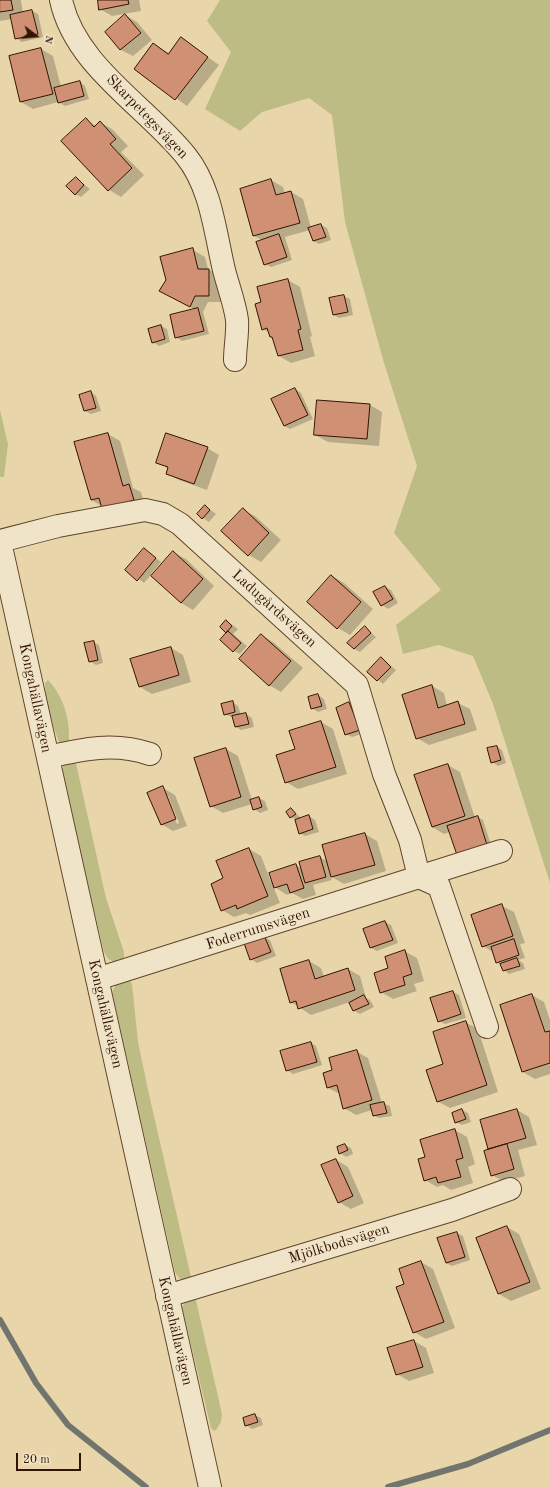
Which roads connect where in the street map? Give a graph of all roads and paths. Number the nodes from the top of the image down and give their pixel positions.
1 (60, 0) edge
2 (235, 360) dead end
3 (0, 542) edge
4 (150, 754) dead end
5 (48, 757) junction
6 (501, 851) dead end
7 (419, 877) junction
8 (97, 979) junction
9 (487, 1027) dead end
10 (510, 1189) dead end
11 (167, 1296) junction
12 (210, 1487) edge

1 - 2 street, Skarpetegsvägen
3 - 5 street, Kongahällavägen
3 - 7 street, Ladugårdsvägen
4 - 5 street
5 - 8 street, Kongahällavägen
6 - 7 street, Foderrumsvägen
7 - 8 street, Foderrumsvägen
7 - 9 street
8 - 11 street, Kongahällavägen
10 - 11 street, Mjölkbodsvägen
11 - 12 street, Kongahällavägen

